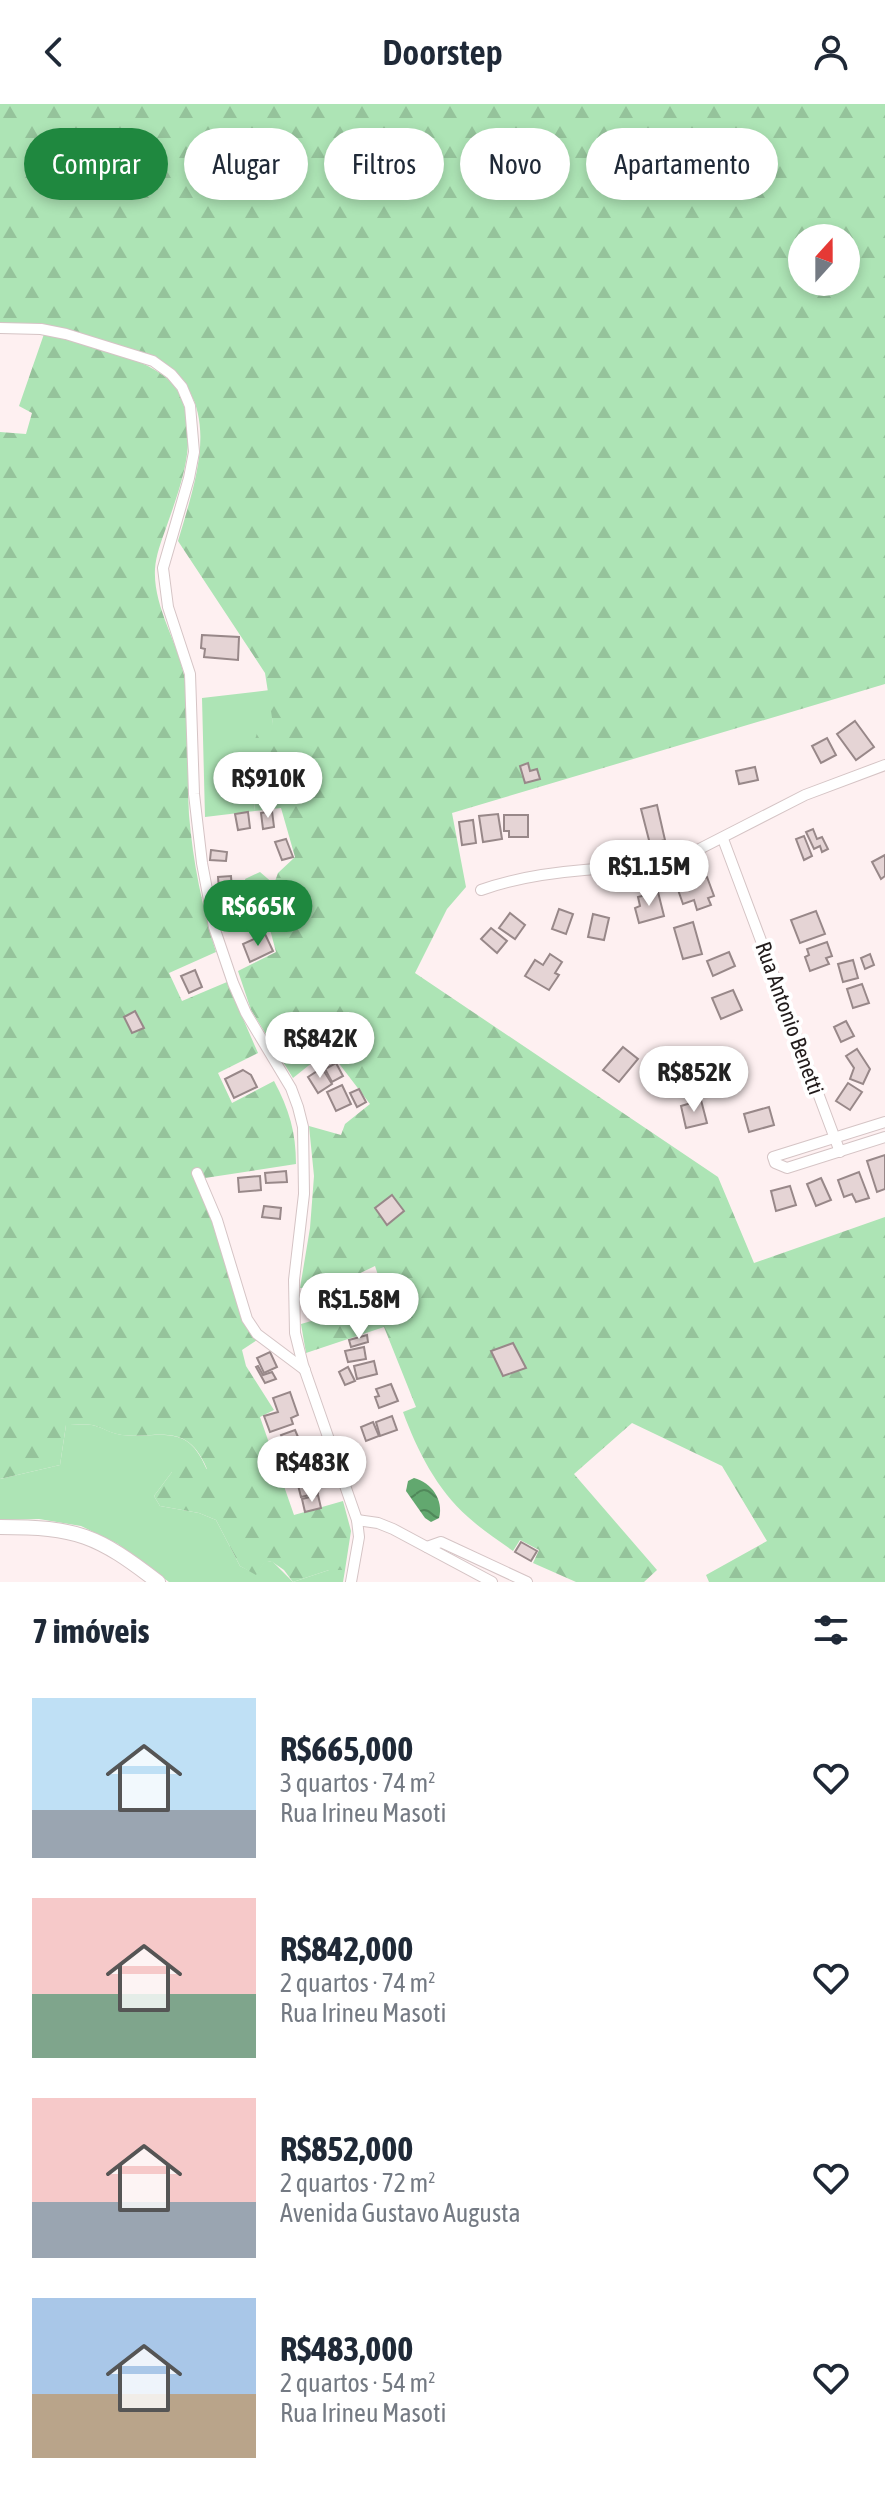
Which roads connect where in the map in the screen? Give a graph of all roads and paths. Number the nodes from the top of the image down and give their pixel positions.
1 (0, 328) edge
2 (885, 765) edge
3 (723, 839) junction
4 (481, 890) dead end
5 (885, 1122) edge
6 (885, 1137) edge
7 (835, 1139) junction
8 (840, 1152) junction
9 (197, 1173) dead end
10 (305, 1370) junction
11 (357, 1520) junction
12 (0, 1527) edge
13 (427, 1547) junction
14 (158, 1582) edge
15 (351, 1582) edge
16 (492, 1582) edge
17 (527, 1582) edge

1 - 10 street
2 - 3 street
3 - 4 street
3 - 7 street, Rua Antonio Benetti
5 - 7 street
6 - 8 street
7 - 8 street, Rua Antonio Benetti
7 - 8 street
9 - 10 street
10 - 11 street
11 - 13 street
11 - 15 street
12 - 14 street
13 - 16 street
13 - 17 street

